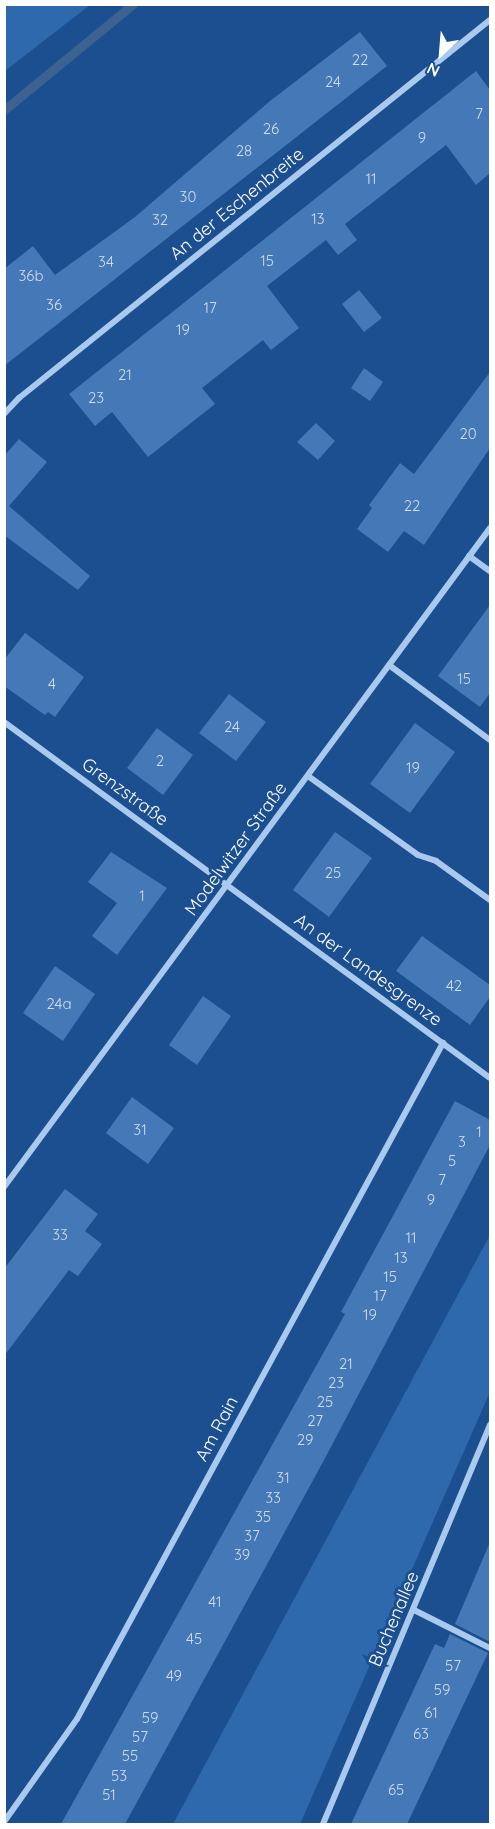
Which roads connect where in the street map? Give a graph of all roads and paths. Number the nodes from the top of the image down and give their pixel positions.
1 (490, 20) edge
2 (4, 414) edge
3 (490, 528) edge
4 (469, 556) junction
5 (490, 571) edge
6 (389, 665) junction
7 (4, 722) edge
8 (490, 740) edge
9 (308, 776) junction
10 (227, 886) junction
11 (490, 900) edge
12 (443, 1043) junction
13 (490, 1078) edge
14 (4, 1186) edge
15 (490, 1425) edge
16 (414, 1610) junction
17 (490, 1648) edge
18 (4, 1822) edge
19 (323, 1824) edge

1 - 2 street, An der Eschenbreite
3 - 4 street, Modelwitzer Straße
4 - 5 street
4 - 6 street, Modelwitzer Straße
6 - 8 street
6 - 9 street, Modelwitzer Straße
7 - 10 street, Grenzstraße
9 - 10 street, Modelwitzer Straße
9 - 11 street
10 - 12 street, An der Landesgrenze
10 - 14 street, Modelwitzer Straße
12 - 13 street, An der Landesgrenze
12 - 18 street, Am Rain
15 - 16 street, Buchenallee
16 - 17 street
16 - 19 street, Buchenallee

